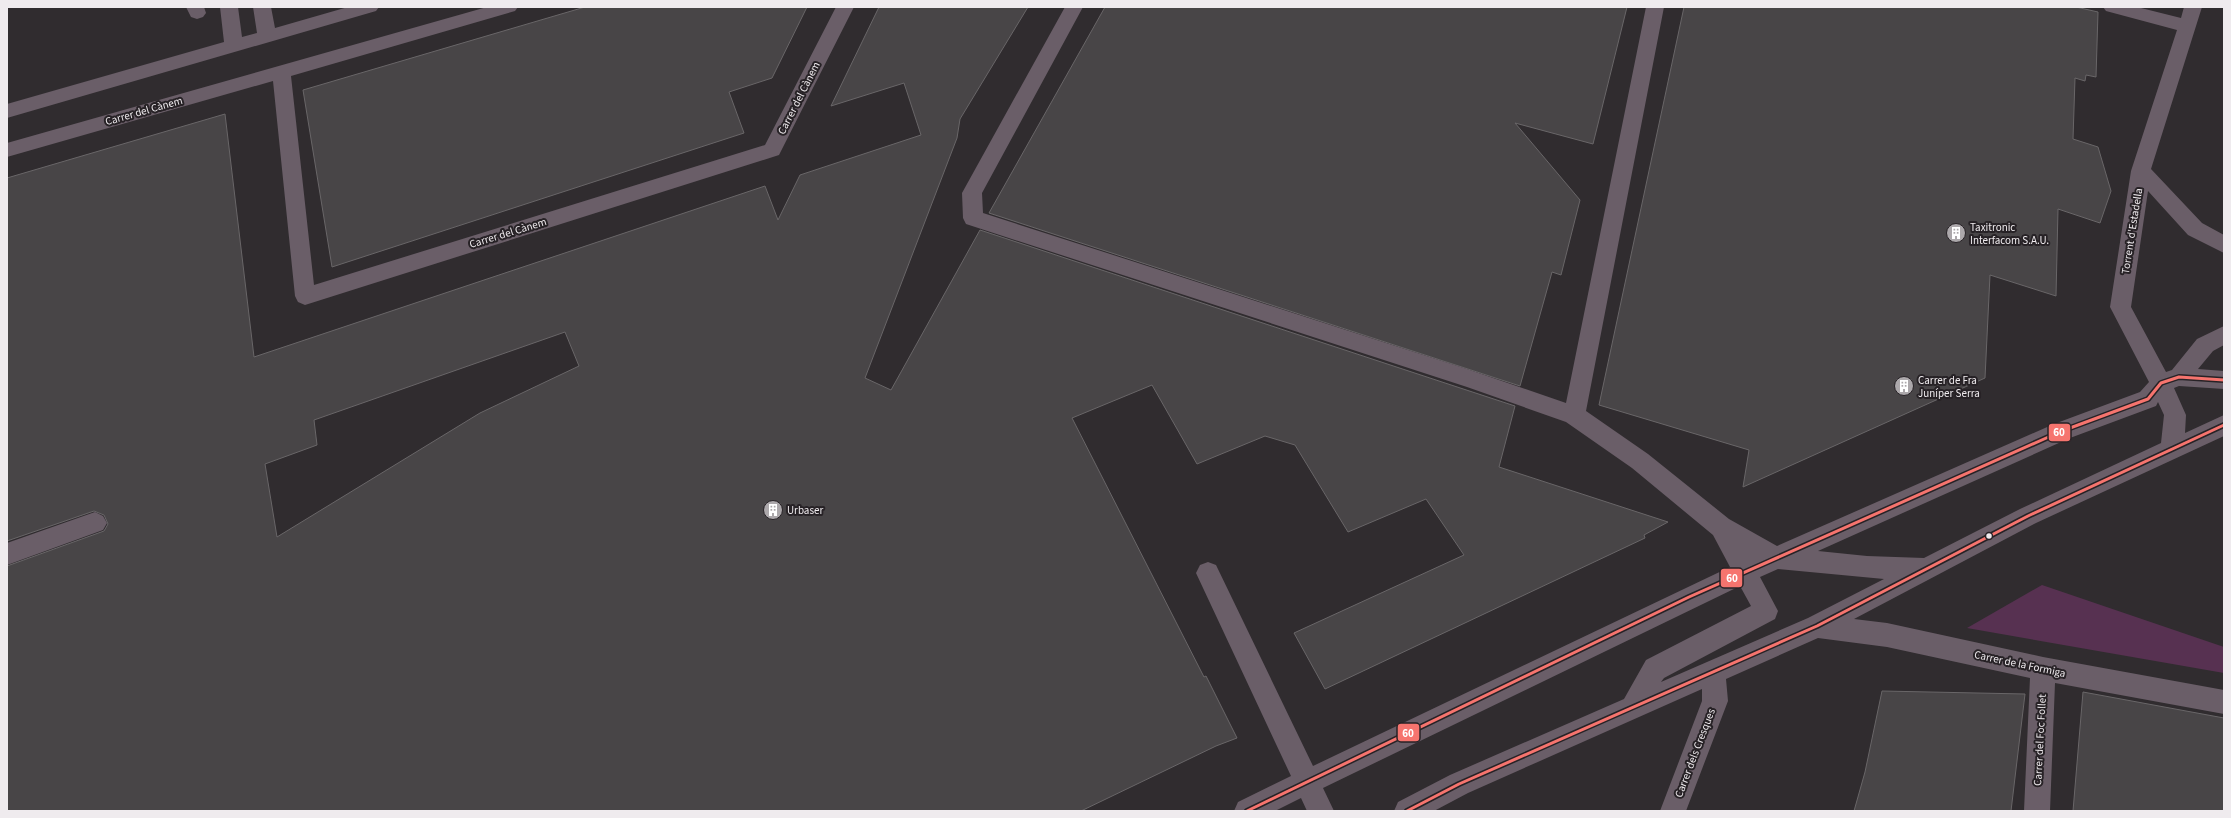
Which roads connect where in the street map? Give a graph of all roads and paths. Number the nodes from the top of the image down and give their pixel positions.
1 (229, 7) edge
2 (262, 7) edge
3 (370, 7) edge
4 (509, 7) edge
5 (845, 7) edge
6 (1074, 7) edge
7 (1655, 7) edge
8 (2112, 7) edge
9 (2190, 16) edge
10 (267, 36) junction
11 (234, 46) junction
12 (281, 72) junction
13 (7, 111) edge
14 (7, 150) edge
15 (2141, 171) junction
16 (2224, 245) edge
17 (2224, 335) edge
18 (2224, 380) edge
19 (2163, 386) junction
20 (1574, 415) junction
21 (2223, 424) edge
22 (2172, 450) junction
23 (95, 523) dead end
24 (1721, 528) junction
25 (7, 554) edge
26 (1776, 558) junction
27 (1926, 569) junction
28 (1208, 573) dead end
29 (1745, 573) junction
30 (1817, 626) junction
31 (2043, 669) junction
32 (1713, 672) junction
33 (2224, 702) edge
34 (1633, 707) junction
35 (1308, 782) junction
36 (1247, 811) edge
37 (1321, 811) edge
38 (1407, 811) edge
39 (1673, 811) edge
40 (2037, 811) edge

1 - 11 street
2 - 10 street
3 - 10 street
4 - 12 street, Carrer del Cànem
5 - 12 street, Carrer del Cànem
6 - 20 street
7 - 20 street
8 - 9 street
9 - 15 street, Torrent d'Estadella
10 - 11 street
11 - 13 street
12 - 14 street, Carrer del Cànem
15 - 16 street
15 - 19 street, Torrent d'Estadella
17 - 19 street
18 - 19 street
19 - 22 street, Torrent d'Estadella
19 - 26 street
20 - 24 street
21 - 22 street
22 - 27 street
23 - 25 street
24 - 26 street
24 - 29 street
26 - 27 street
26 - 29 street
27 - 30 street
28 - 35 street
29 - 34 street
29 - 35 street
30 - 31 street, Carrer de la Formiga
30 - 32 street
31 - 33 street, Carrer de la Formiga
31 - 40 street, Carrer del Foc Follet
32 - 34 street
32 - 39 street, Carrer dels Cresques
34 - 38 street
35 - 36 street
35 - 37 street

